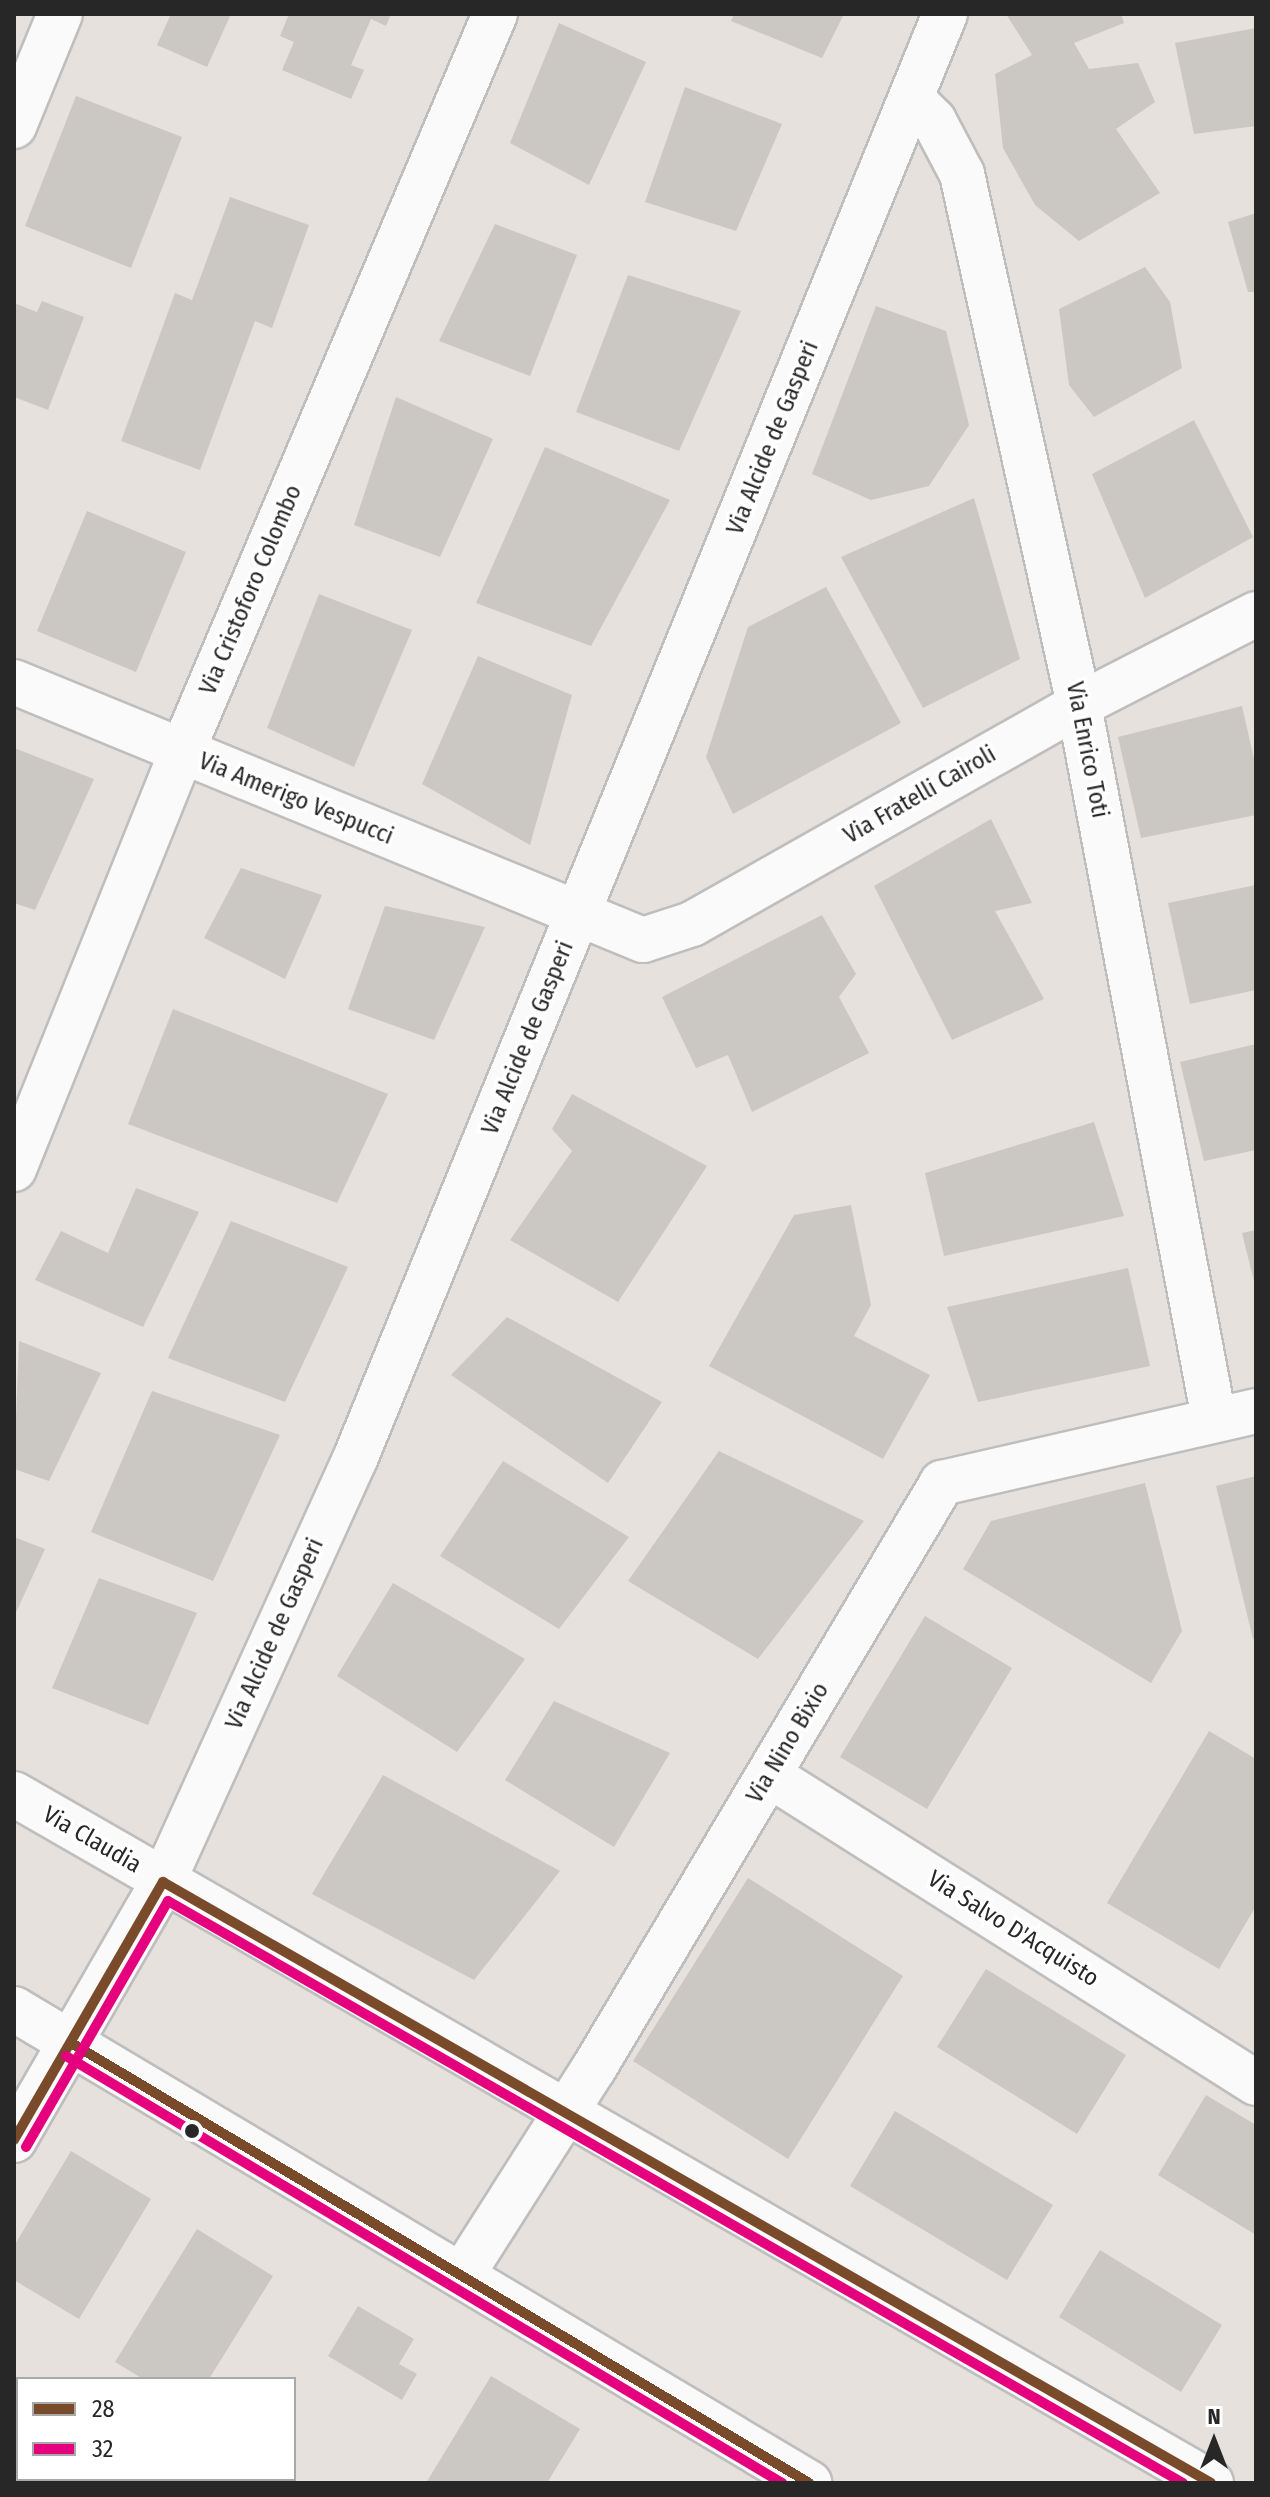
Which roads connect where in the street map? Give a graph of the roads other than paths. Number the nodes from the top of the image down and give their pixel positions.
1 (60, 14) edge
2 (495, 14) edge
3 (945, 14) edge
4 (912, 99) junction
5 (14, 126) edge
6 (1256, 614) edge
7 (14, 682) edge
8 (1079, 705) junction
9 (182, 752) junction
10 (578, 916) junction
11 (14, 1169) edge
12 (1235, 1415) edge
13 (769, 1775) junction
14 (14, 1794) edge
15 (163, 1882) junction
16 (14, 2009) edge
17 (73, 2044) junction
18 (1256, 2083) edge
19 (566, 2113) junction
20 (14, 2140) edge
21 (462, 2275) junction
22 (809, 2483) edge
23 (1211, 2483) edge

1 - 5 street
2 - 9 street, Via Cristoforo Colombo
3 - 4 street, Via Alcide de Gasperi
4 - 8 street, Via Enrico Toti
4 - 10 street, Via Alcide de Gasperi
6 - 8 street, Via Fratelli Cairoli
7 - 9 street, Via Amerigo Vespucci
8 - 10 street, Via Fratelli Cairoli
8 - 12 street, Via Enrico Toti
9 - 10 street, Via Amerigo Vespucci
9 - 11 street, Via Cristoforo Colombo
10 - 15 street, Via Alcide de Gasperi
12 - 13 street, Via Nino Bixio
13 - 18 street, Via Salvo D'Acquisto
13 - 19 street, Via Nino Bixio
14 - 15 street, Via Claudia
15 - 17 street, Via Alcide de Gasperi
15 - 19 street, Via Claudia
16 - 17 street
17 - 20 street, Via Alcide de Gasperi
17 - 21 street
19 - 21 street, Via Nino Bixio
19 - 23 street, Via Claudia
21 - 22 street

